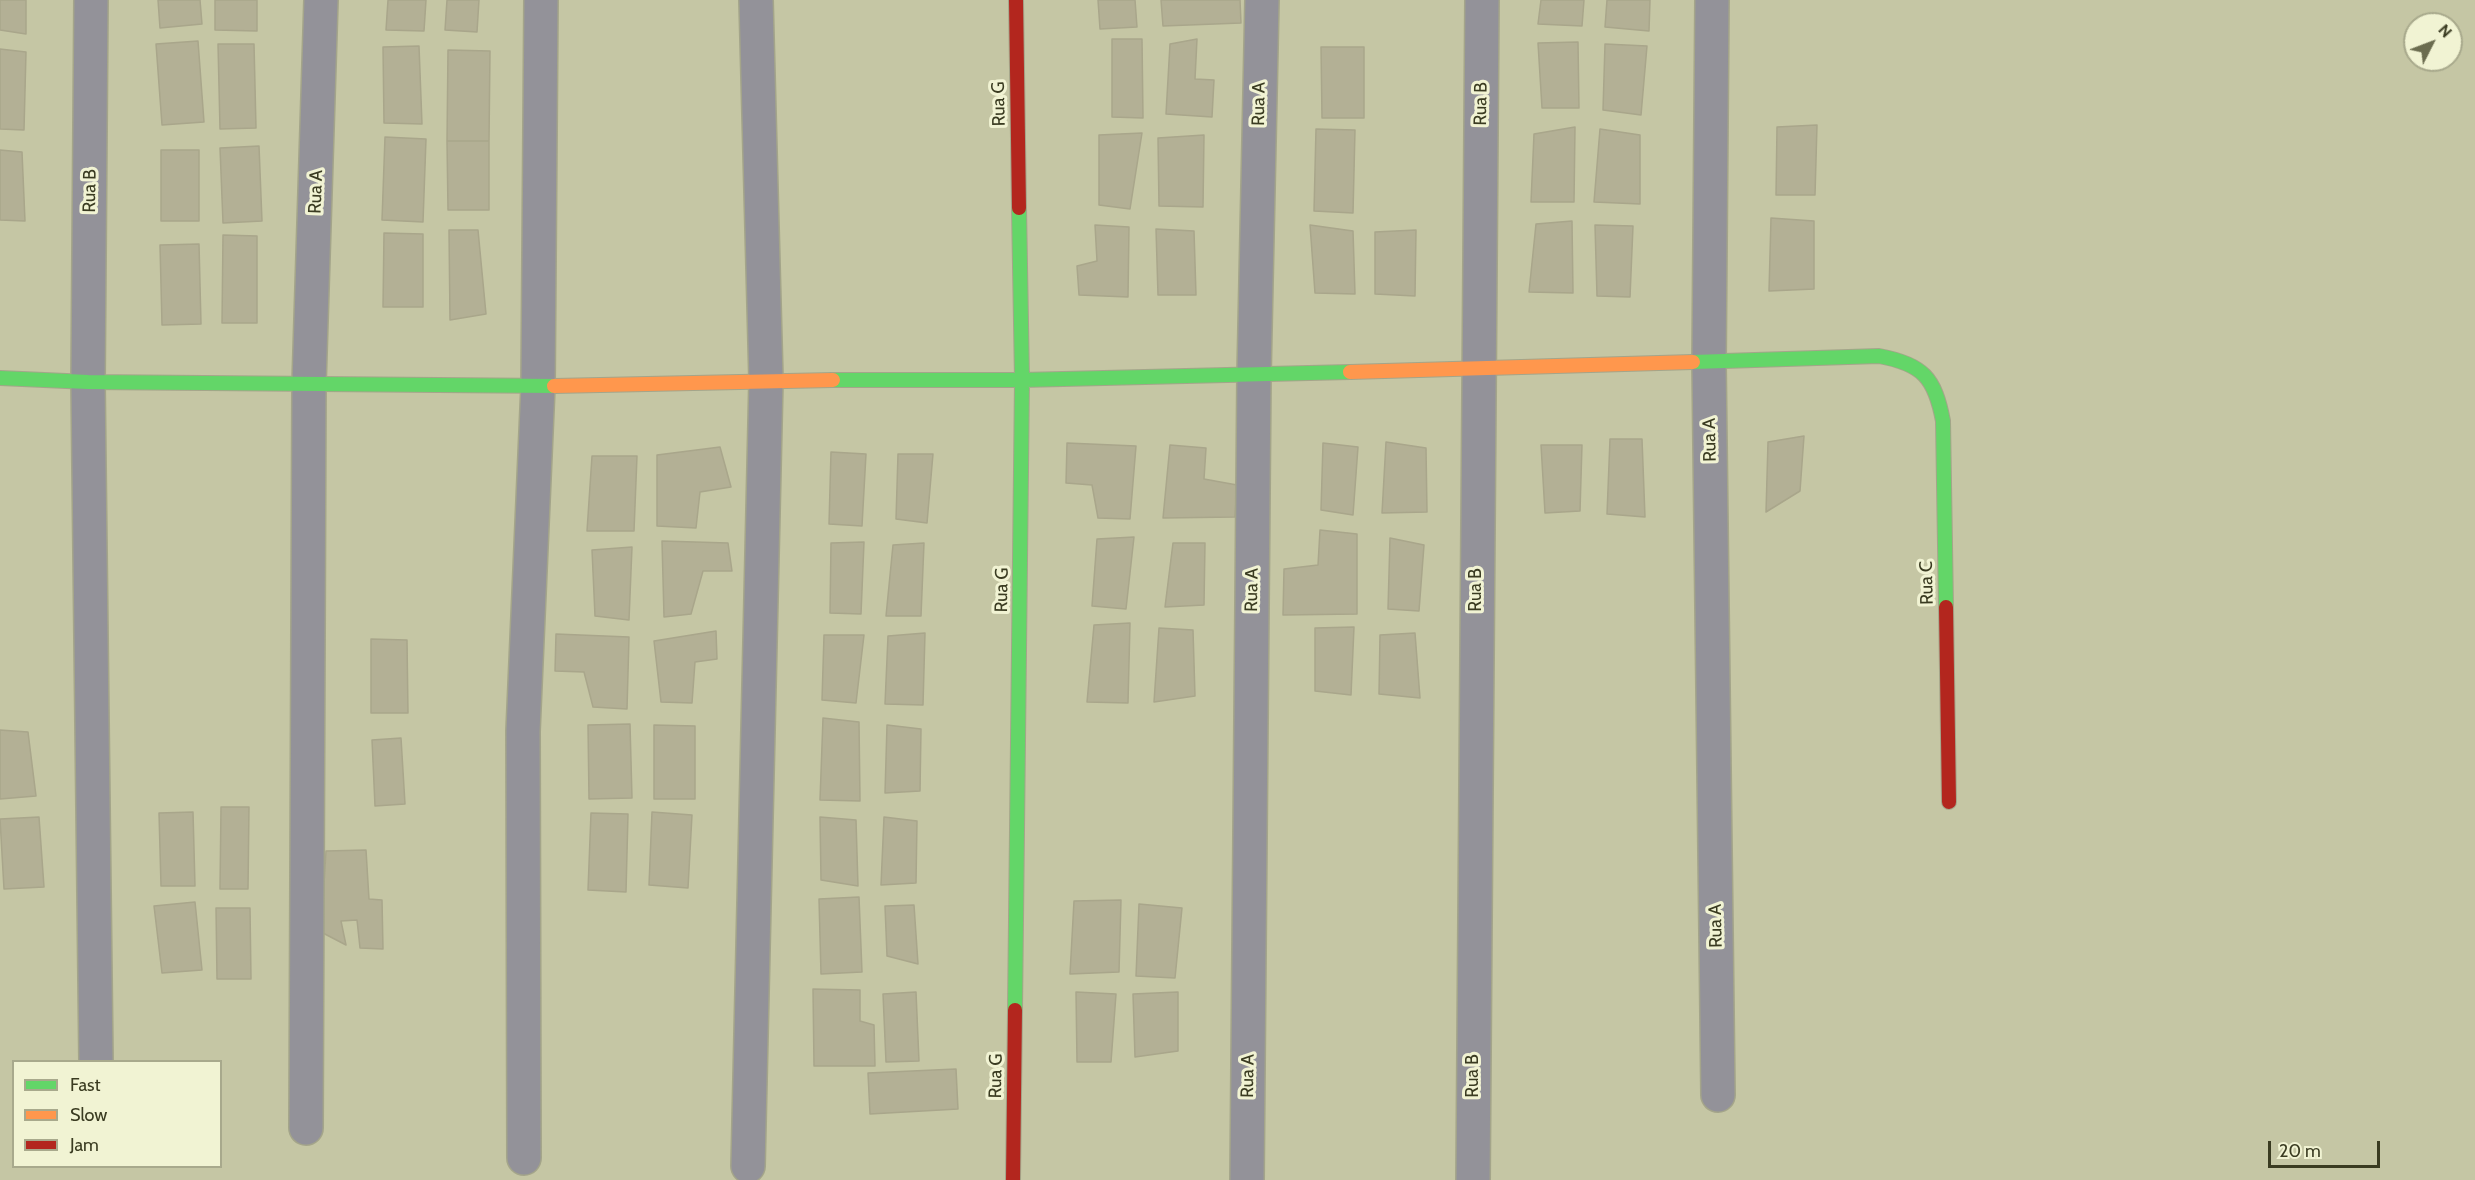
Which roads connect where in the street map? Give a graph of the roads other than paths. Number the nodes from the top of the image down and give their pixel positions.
1 (92, 0) edge
2 (321, 0) edge
3 (541, 0) edge
4 (756, 0) edge
5 (1016, 0) edge
6 (1262, 0) edge
7 (1482, 0) edge
8 (1712, 0) edge
9 (1709, 363) junction
10 (1478, 370) junction
11 (1254, 375) junction
12 (0, 378) edge
13 (766, 380) junction
14 (1022, 380) junction
15 (88, 382) junction
16 (309, 384) junction
17 (538, 386) junction
18 (1949, 802) dead end
19 (96, 1060) edge
20 (1718, 1095) dead end
21 (306, 1128) dead end
22 (524, 1158) dead end
23 (748, 1166) dead end
24 (1013, 1180) edge
25 (1247, 1180) edge
26 (1473, 1180) edge

1 - 15 street, Rua B
2 - 16 street, Rua A
3 - 17 street
4 - 13 street
5 - 14 street, Rua G
6 - 11 street, Rua A
7 - 10 street, Rua B
8 - 9 street, Rua A
9 - 10 street
9 - 18 street, Rua C
9 - 20 street, Rua A
10 - 11 street
10 - 26 street, Rua B
11 - 14 street
11 - 25 street, Rua A
12 - 15 street
13 - 14 street
13 - 17 street
13 - 23 street
14 - 24 street, Rua G
15 - 16 street
15 - 19 street, Rua B
16 - 17 street
16 - 21 street, Rua A
17 - 22 street

